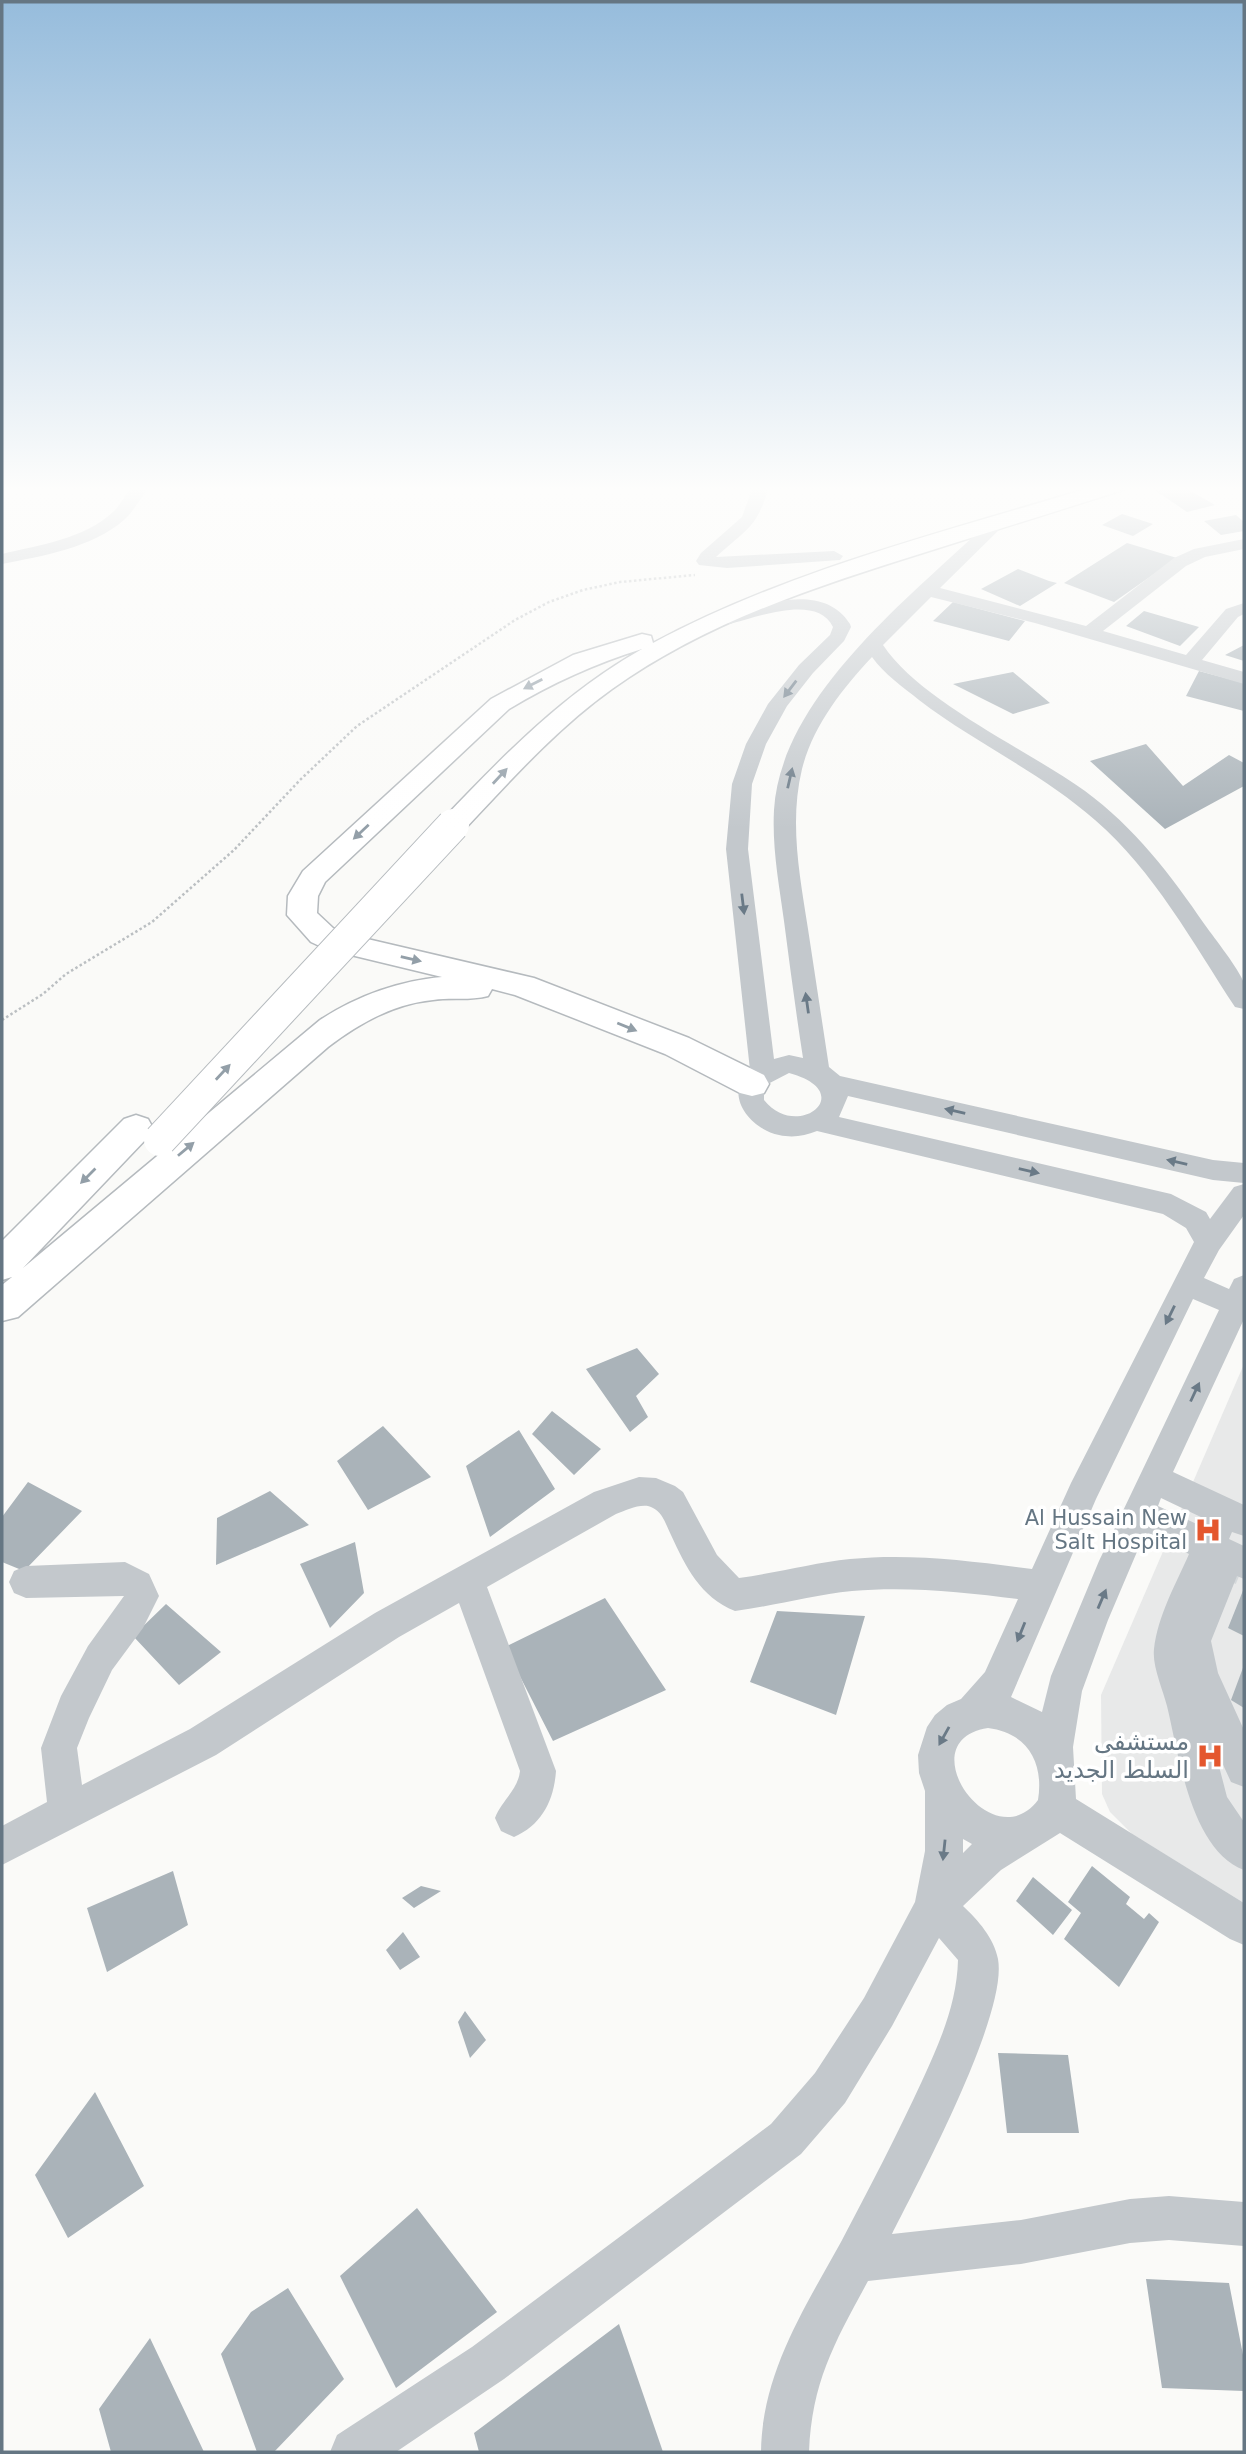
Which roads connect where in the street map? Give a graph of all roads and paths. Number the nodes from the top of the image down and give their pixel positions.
1 (550, 601) edge
2 (727, 601) edge
3 (764, 601) edge
4 (919, 601) edge
5 (965, 601) edge
6 (1131, 601) edge
7 (1244, 608) edge
8 (720, 621) junction
9 (1089, 633) junction
10 (642, 641) junction
11 (873, 644) junction
12 (1190, 663) junction
13 (1244, 678) edge
14 (836, 685) junction
15 (915, 688) junction
16 (442, 822) junction
17 (550, 996) junction
18 (1244, 1001) edge
19 (2, 1020) edge
20 (824, 1077) junction
21 (758, 1078) junction
22 (819, 1122) junction
23 (148, 1134) junction
24 (1244, 1173) edge
25 (1244, 1195) edge
26 (1209, 1242) junction
27 (2, 1265) edge
28 (1186, 1283) junction
29 (1242, 1303) edge
30 (3, 1307) edge
31 (1154, 1479) junction
32 (1138, 1513) junction
33 (1234, 1517) edge
34 (1225, 1562) edge
35 (468, 1581) junction
36 (26, 1582) dead end
37 (1039, 1586) junction
38 (974, 1711) junction
39 (1055, 1757) junction
40 (1244, 1769) edge
41 (943, 1792) junction
42 (1055, 1808) junction
43 (67, 1812) junction
44 (514, 1818) dead end
45 (1016, 1836) junction
46 (2, 1846) edge
47 (1244, 1851) edge
48 (933, 1907) junction
49 (1244, 1925) edge
50 (1244, 2224) edge
51 (855, 2259) junction
52 (354, 2452) edge
53 (785, 2452) edge

1 - 19 path
2 - 10 main road
3 - 8 main road
4 - 11 street
5 - 9 street
6 - 9 street
7 - 12 street
16 -> 8 main road
8 -> 21 street
9 - 12 street
10 - 16 main road
10 -> 17 main road
11 - 14 street
11 - 15 street
12 - 13 street
14 - 15 street
20 -> 14 street
15 - 18 street
16 - 23 main road, bridge
17 -> 21 main road
30 -> 17 main road
20 - 21 street
20 - 22 street
24 -> 20 street
21 - 22 street
22 -> 26 street
23 -> 27 main road
23 - 30 main road
25 - 26 street
26 - 28 street
28 - 29 street
28 -> 37 street
31 -> 29 street
31 - 32 street
31 - 33 street
32 - 34 street
39 -> 32 street
33 - 34 street
34 - 40 street
34 - 47 street
35 - 37 street
35 - 43 street
35 - 44 street
36 - 43 street
37 -> 38 street
38 - 39 street
38 -> 41 street
39 - 42 street
41 - 45 street
41 -> 48 street
42 - 45 street
42 - 49 street
43 - 46 street
45 - 48 street
48 - 51 street
48 - 52 street
50 - 51 street
51 - 53 street

